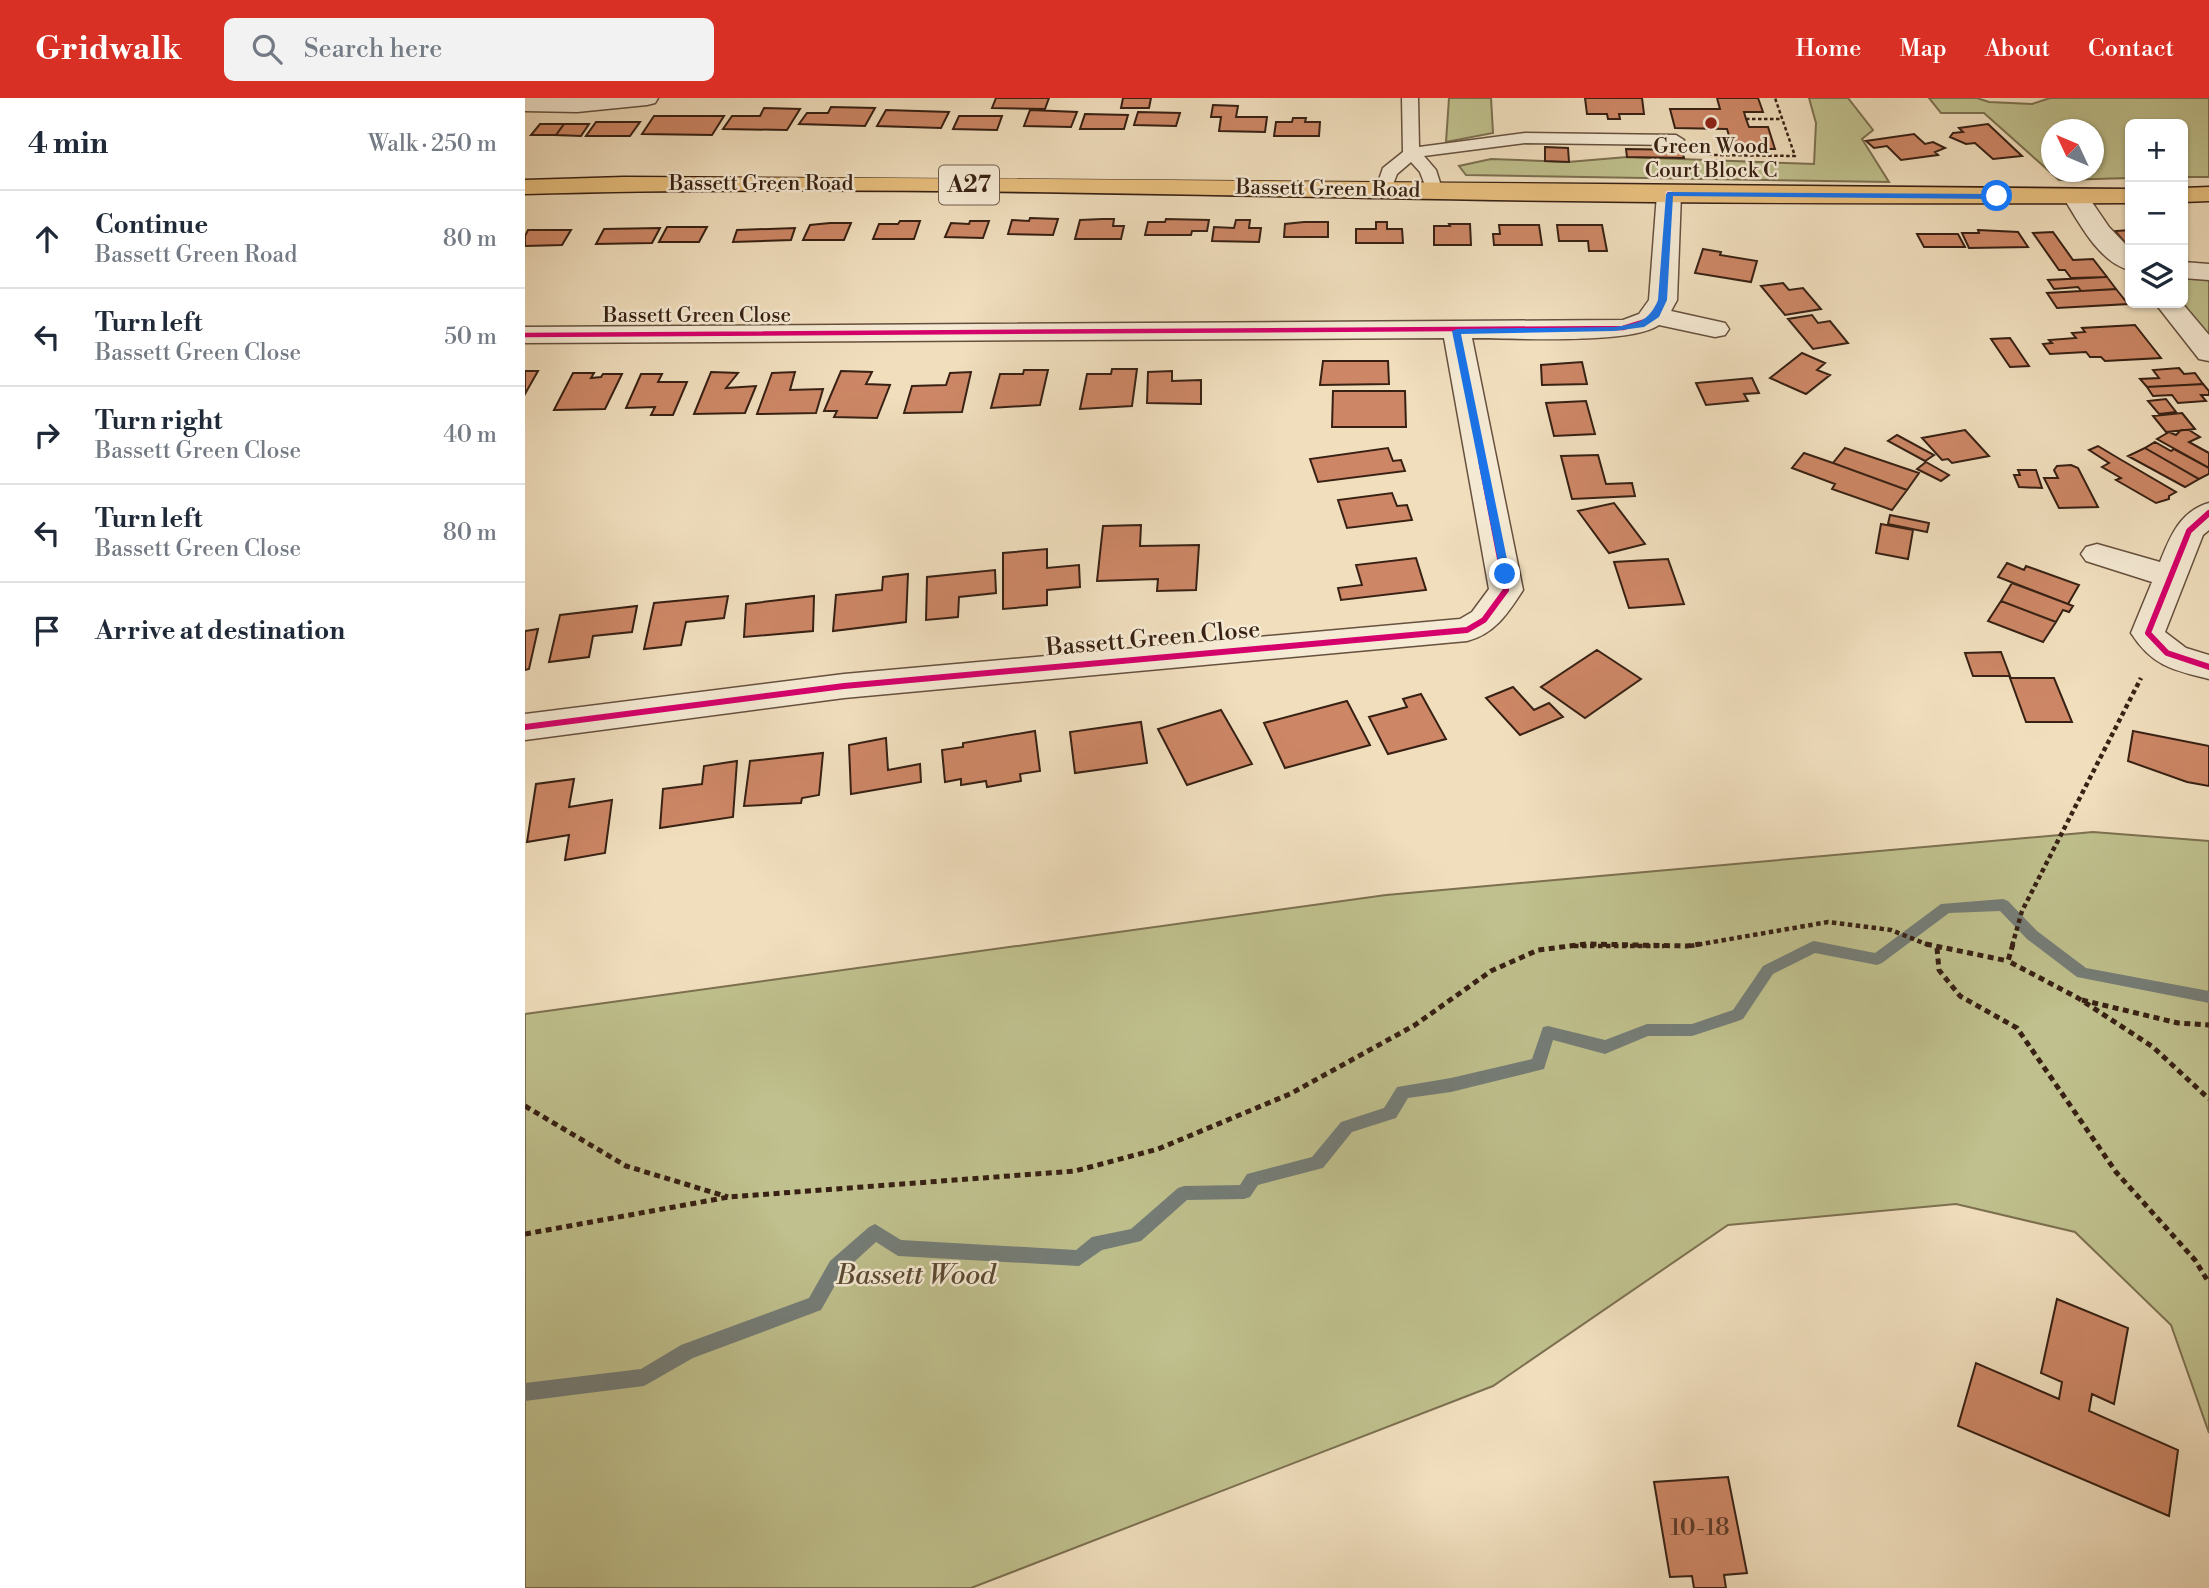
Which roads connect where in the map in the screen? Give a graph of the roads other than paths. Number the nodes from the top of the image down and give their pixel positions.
1 (647, 98) edge
2 (1410, 98) edge
3 (525, 104) edge
4 (1676, 140) road end
5 (1411, 153) junction
6 (525, 187) edge
7 (1383, 191) junction
8 (1435, 192) junction
9 (1669, 194) junction
10 (2209, 194) edge
11 (2188, 195) edge
12 (2125, 196) edge
13 (2076, 197) junction
14 (2125, 258) edge
15 (2188, 270) edge
16 (2209, 272) edge
17 (2172, 308) edge
18 (1656, 316) junction
19 (1715, 328) dead end
20 (1457, 331) junction
21 (525, 335) edge
22 (2209, 353) edge
23 (2209, 513) edge
24 (2097, 554) dead end
25 (2172, 577) junction
26 (2209, 667) edge
27 (525, 727) edge

1 - 3 street
2 - 5 lane
4 - 5 lane
5 - 7 lane
5 - 8 lane
6 - 7 main road, Bassett Green Road / A27
7 - 8 main road, Bassett Green Road / A27
8 - 9 main road, Bassett Green Road / A27
9 - 13 main road, Bassett Green Road / A27
9 - 18 street
10 - 11 main road
12 - 13 main road, Bassett Green Road / A27
13 - 14 street
15 - 16 street
17 - 22 street
18 - 19 street
18 - 20 street, Bassett Green Close
20 - 21 street, Bassett Green Close
20 - 27 street, Bassett Green Close
23 - 25 street
24 - 25 street
25 - 26 street

